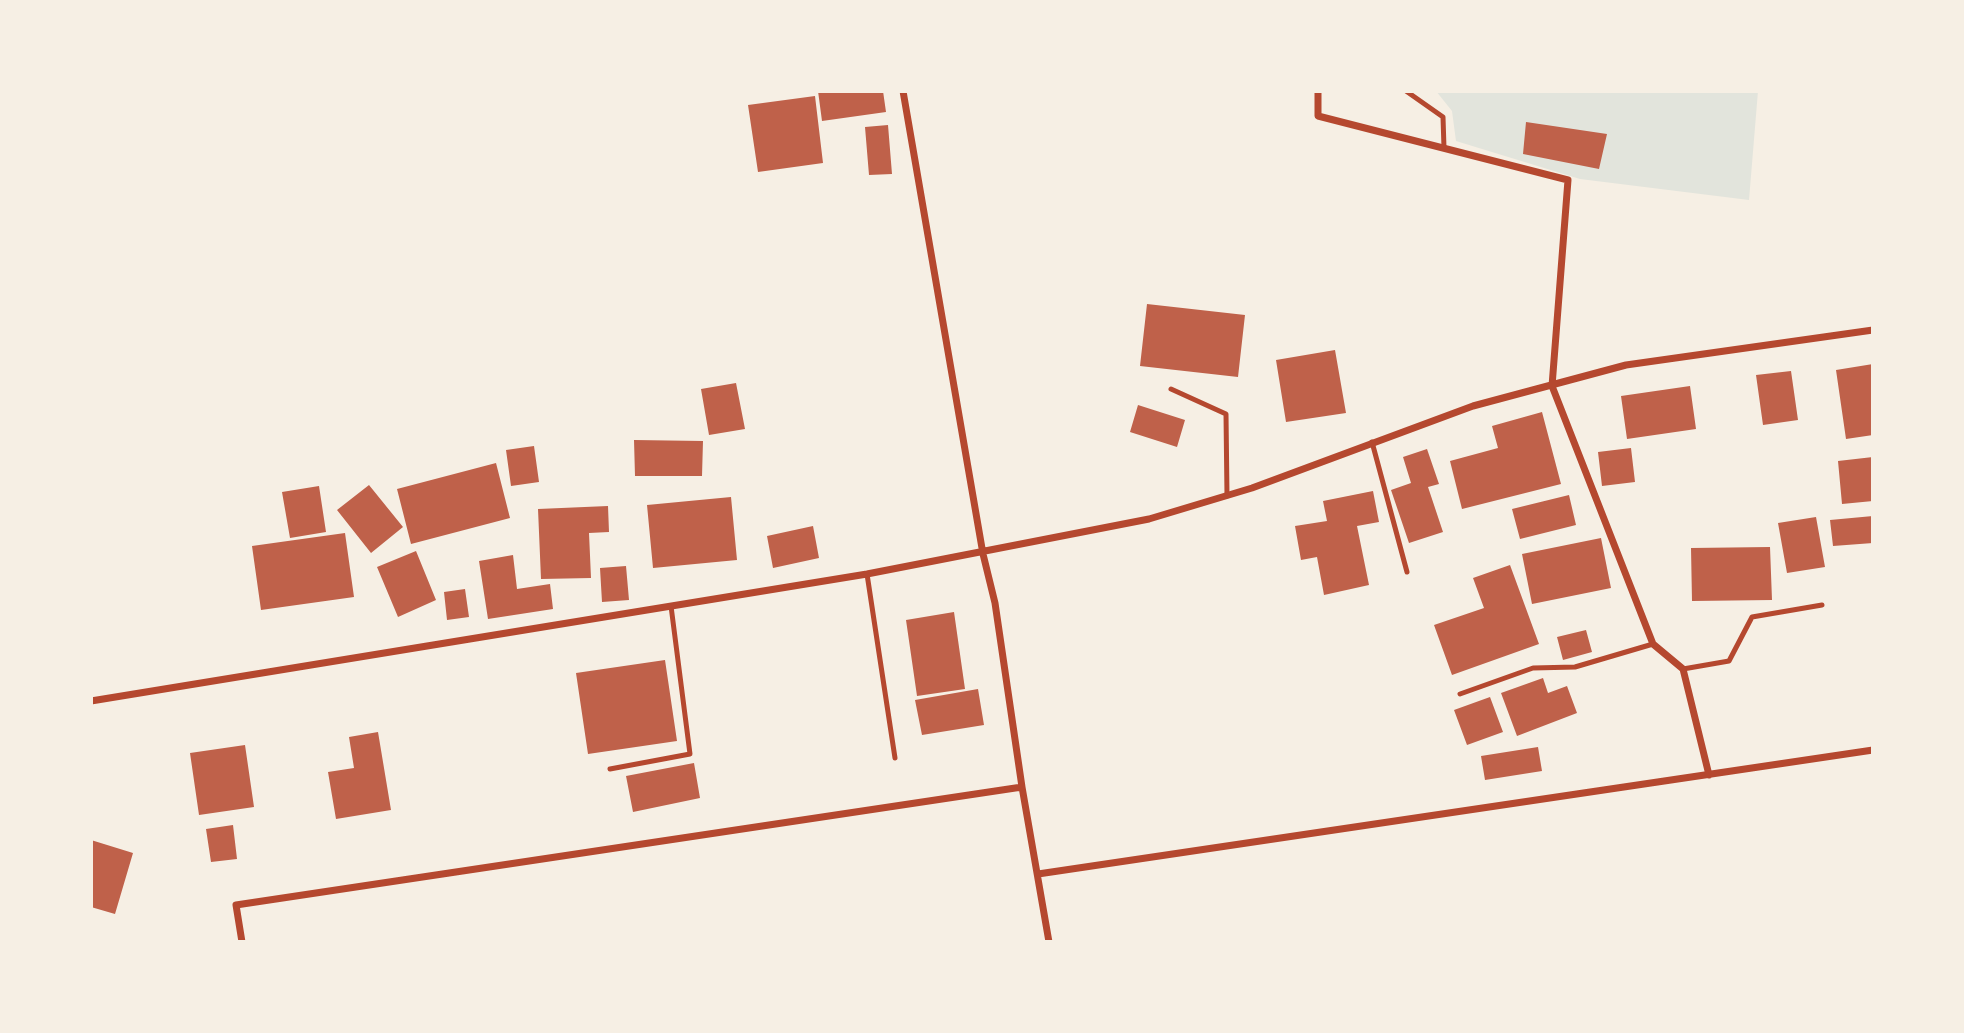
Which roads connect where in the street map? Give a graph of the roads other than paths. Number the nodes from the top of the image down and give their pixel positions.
1 (903, 91) edge
2 (1318, 91) edge
3 (1406, 91) edge
4 (1444, 148) junction
5 (1873, 330) edge
6 (1552, 386) junction
7 (1171, 389) dead end
8 (1372, 442) junction
9 (1227, 496) junction
10 (983, 554) junction
11 (1407, 572) dead end
12 (867, 575) junction
13 (1822, 605) dead end
14 (671, 606) junction
15 (1653, 644) junction
16 (1683, 669) junction
17 (1460, 694) dead end
18 (91, 701) edge
19 (1873, 750) edge
20 (895, 758) dead end
21 (610, 769) dead end
22 (1709, 775) junction
23 (1022, 787) junction
24 (1038, 874) junction
25 (242, 942) edge
26 (1049, 942) edge

1 - 10 street
2 - 4 street
3 - 4 lane
4 - 6 street
5 - 6 street
6 - 8 street
6 - 15 street
7 - 9 lane
8 - 9 street
8 - 11 lane
9 - 10 street
10 - 12 street
10 - 23 street
12 - 14 street
12 - 20 lane
13 - 16 lane
14 - 18 street
14 - 21 lane
15 - 16 street
15 - 17 lane
16 - 22 street
19 - 22 street
22 - 24 street
23 - 24 street
23 - 25 street
24 - 26 street

